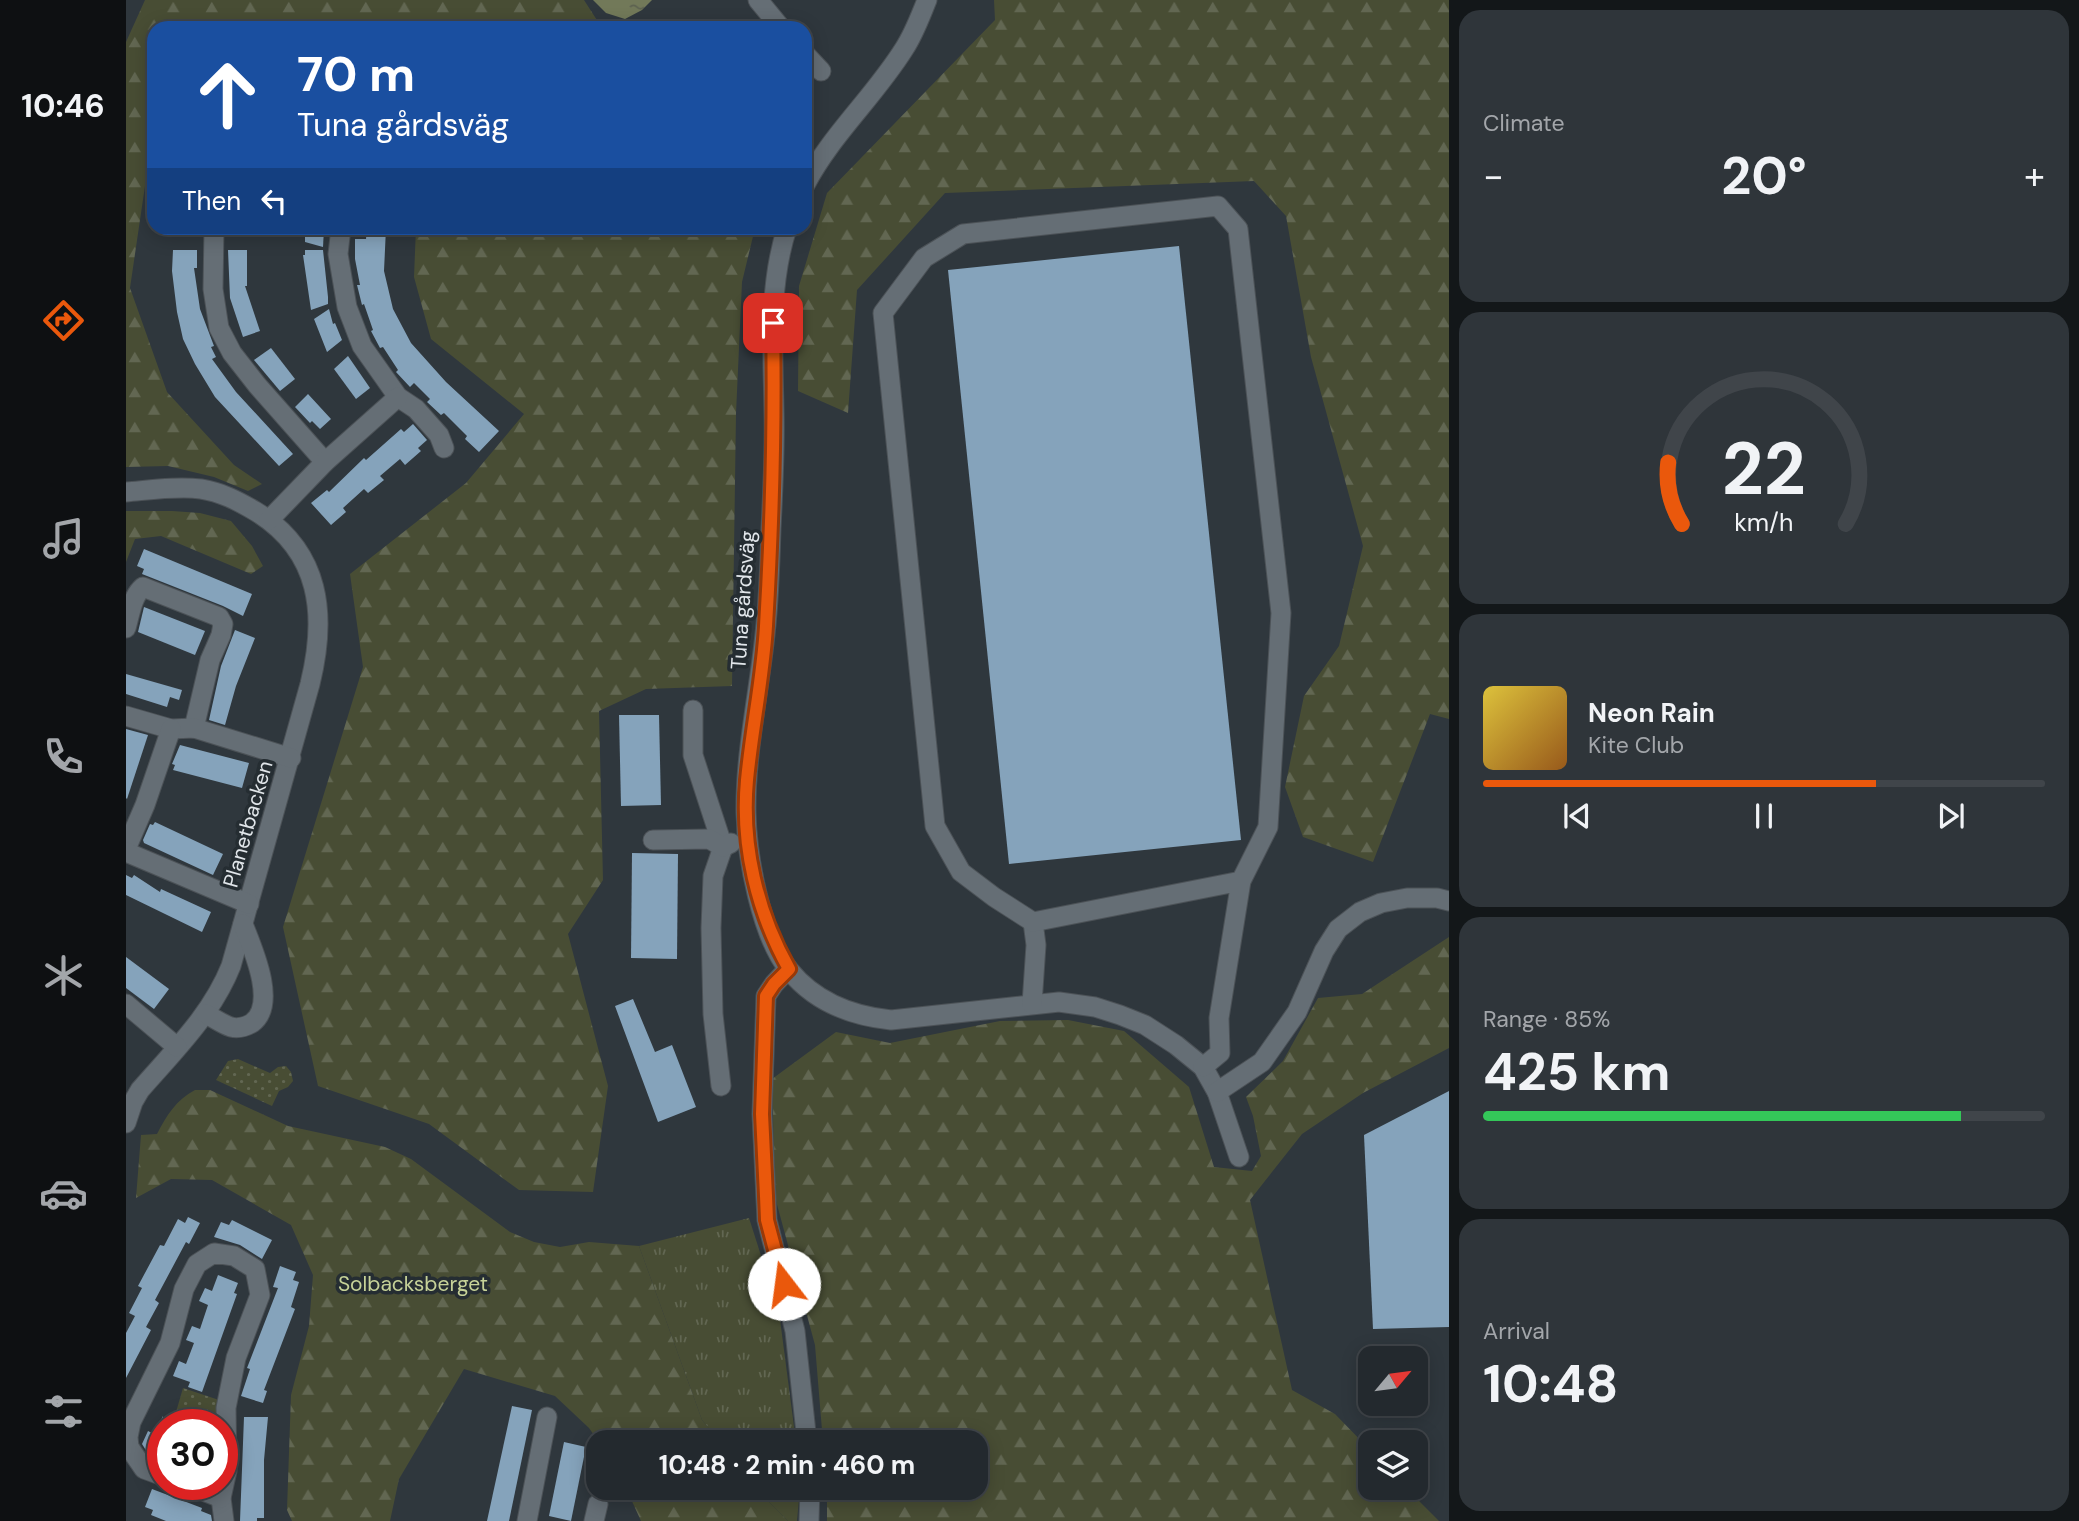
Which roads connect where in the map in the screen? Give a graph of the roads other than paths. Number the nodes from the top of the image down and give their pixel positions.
1 (758, 0) edge
2 (927, 0) edge
3 (775, 21) edge
4 (812, 61) edge
5 (821, 71) dead end
6 (812, 174) edge
7 (214, 235) edge
8 (340, 235) edge
9 (785, 235) edge
10 (398, 397) junction
11 (444, 449) dead end
12 (325, 462) junction
13 (126, 492) edge
14 (269, 520) junction
15 (126, 628) edge
16 (693, 710) dead end
17 (126, 716) edge
18 (194, 728) junction
19 (171, 729) junction
20 (291, 758) junction
21 (748, 835) junction
22 (653, 840) dead end
23 (723, 847) junction
24 (126, 850) edge
25 (1241, 881) junction
26 (1449, 901) edge
27 (249, 904) junction
28 (1033, 922) junction
29 (243, 924) junction
30 (789, 969) junction
31 (126, 1004) edge
32 (1032, 1004) junction
33 (206, 1014) junction
34 (177, 1047) junction
35 (1203, 1067) junction
36 (721, 1086) dead end
37 (1217, 1092) junction
38 (126, 1123) edge
39 (1239, 1157) dead end
40 (226, 1409) edge
41 (547, 1417) dead end
42 (806, 1430) edge
43 (147, 1470) edge
44 (221, 1500) edge
45 (810, 1500) edge
46 (224, 1521) edge
47 (527, 1521) edge
48 (809, 1521) edge

1 - 3 street
2 - 6 street
4 - 5 street
7 - 12 street
8 - 10 street
9 - 21 street, Tuna gårdsväg
10 - 11 street
10 - 12 street
12 - 14 street
13 - 14 street, Planetbacken
14 - 20 street, Planetbacken
15 - 18 street
16 - 23 street
17 - 19 street, Planetbacken
18 - 19 street, Planetbacken
18 - 20 street, Planetbacken
19 - 24 street, Planetbacken
20 - 27 street, Planetbacken
21 - 23 street
21 - 30 street, Tuna gårdsväg
22 - 23 street
23 - 36 street
24 - 27 street, Planetbacken
25 - 28 street
25 - 28 street
25 - 35 street
26 - 37 street
27 - 29 street, Planetbacken
28 - 32 street
29 - 33 street, Planetbacken
29 - 33 street
30 - 32 street, Tuna gårdsväg
30 - 42 street
31 - 34 street
32 - 35 street, Tuna gårdsväg
33 - 34 street, Planetbacken
34 - 38 street, Planetbacken
35 - 37 street, Tuna gårdsväg
37 - 39 street, Tuna gårdsväg
40 - 43 street
41 - 47 street
44 - 46 street
45 - 48 street

